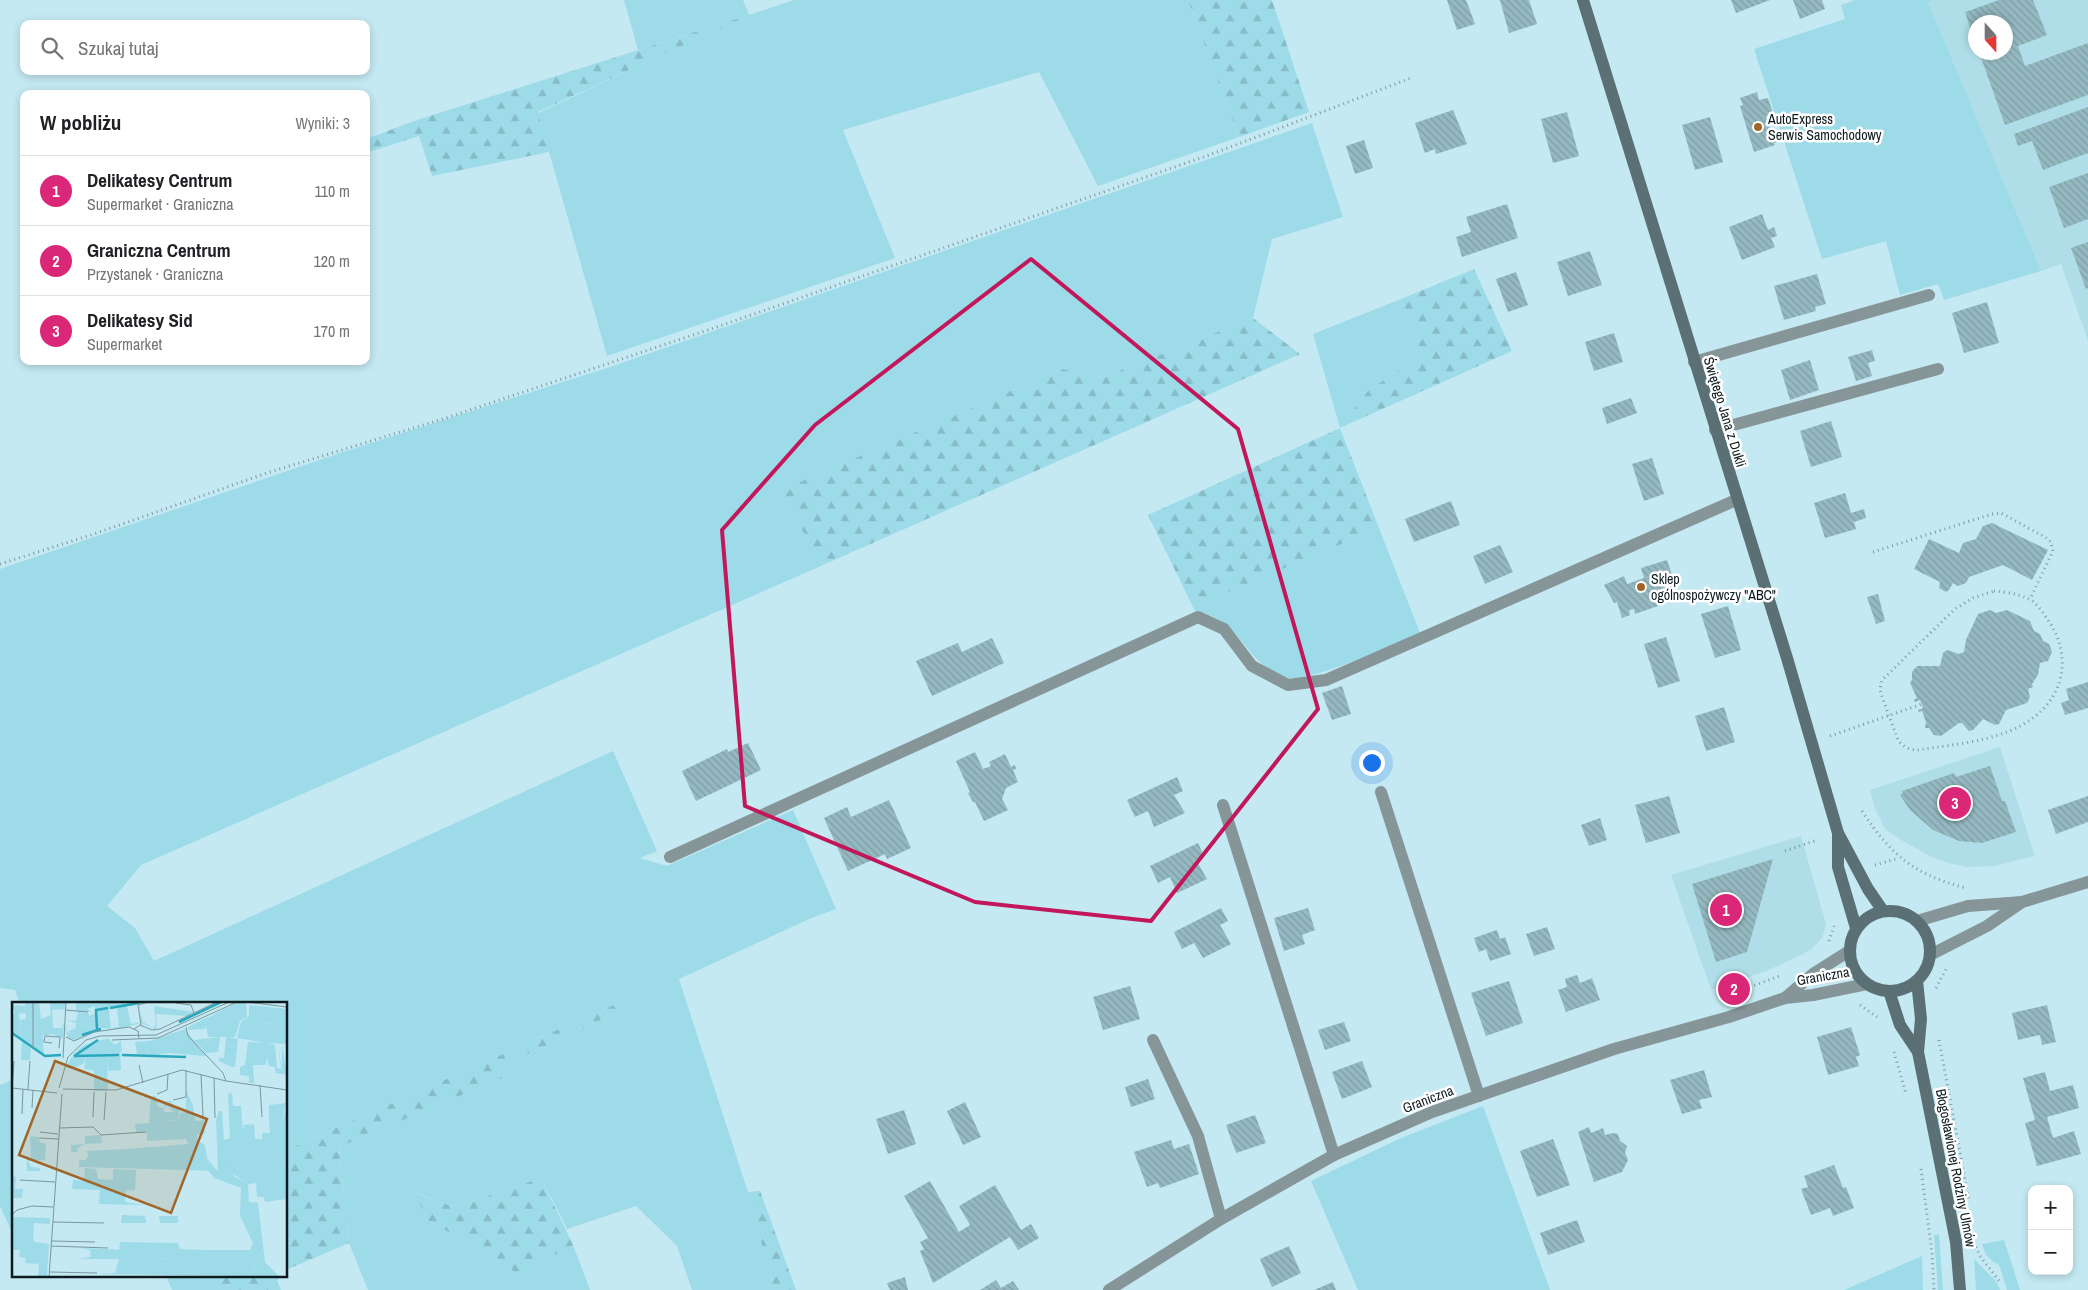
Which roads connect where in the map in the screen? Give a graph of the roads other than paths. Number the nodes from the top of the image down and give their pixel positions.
1 (1583, 0) edge
2 (1930, 294) dead end
3 (1694, 362) junction
4 (1938, 369) dead end
5 (1715, 430) junction
6 (1736, 500) junction
7 (1381, 792) dead end
8 (1223, 805) dead end
9 (1838, 833) junction
10 (670, 857) dead end
11 (2088, 882) edge
12 (2022, 902) junction
13 (1883, 911) junction
14 (1917, 921) junction
15 (1856, 928) junction
16 (1849, 951) junction
17 (1930, 955) junction
18 (1917, 981) junction
19 (1867, 984) junction
20 (1889, 991) junction
21 (1785, 998) junction
22 (1153, 1040) dead end
23 (1918, 1052) junction
24 (1479, 1096) junction
25 (1334, 1155) junction
26 (1221, 1218) junction
27 (1109, 1290) edge
28 (1960, 1290) edge

1 - 3 main road, Świętego Jana z Dukli
2 - 3 street
3 - 5 main road, Świętego Jana z Dukli
4 - 5 street
5 - 6 main road, Świętego Jana z Dukli
6 - 9 main road, Świętego Jana z Dukli
6 - 10 street
7 - 24 street
8 - 25 street
9 - 13 main road, Świętego Jana z Dukli
9 - 15 main road, Świętego Jana z Dukli
11 - 12 street
12 - 14 street
12 - 17 street
13 - 14 main road
13 - 15 main road
14 - 17 main road
15 - 16 main road
16 - 19 main road
16 - 21 street, Graniczna
17 - 18 main road
18 - 20 main road
18 - 23 main road, Błogosławionej Rodziny Ulmów
19 - 20 main road
19 - 21 street, Graniczna
20 - 23 main road, Błogosławionej Rodziny Ulmów
21 - 24 street, Graniczna
22 - 26 street
23 - 28 main road, Błogosławionej Rodziny Ulmów
24 - 25 street, Graniczna
25 - 26 street, Graniczna
26 - 27 street, Graniczna

